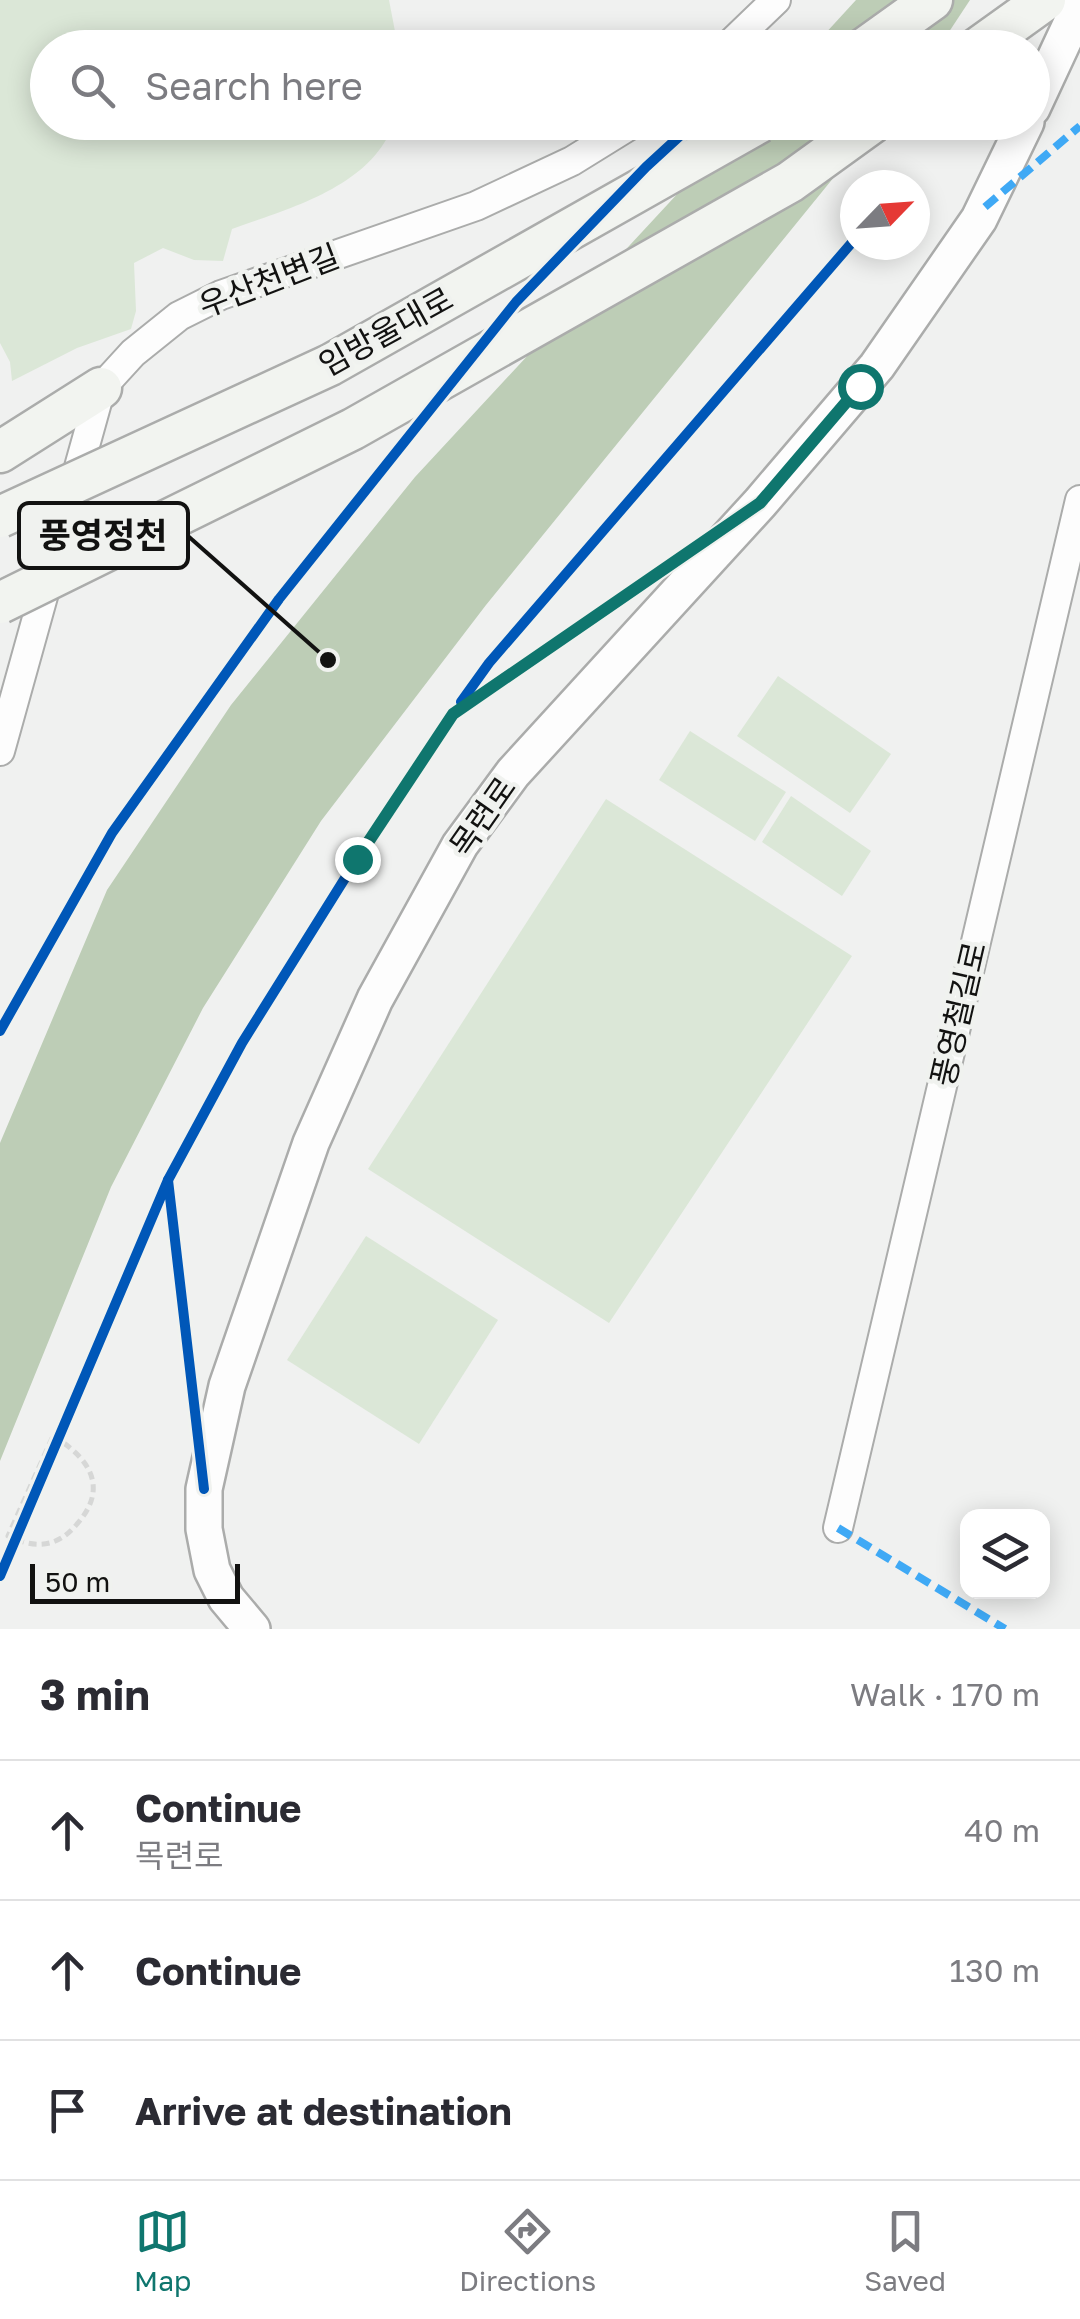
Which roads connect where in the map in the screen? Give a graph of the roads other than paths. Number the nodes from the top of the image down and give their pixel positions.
1 (776, 0) edge
2 (932, 0) edge
3 (1045, 0) edge
4 (1080, 5) edge
5 (745, 30) edge
6 (890, 30) edge
7 (1003, 30) edge
8 (1050, 69) edge
9 (606, 140) edge
10 (728, 140) edge
11 (848, 140) edge
12 (1017, 140) edge
13 (101, 388) junction
14 (0, 452) edge
15 (1080, 500) edge
16 (0, 517) edge
17 (0, 603) edge
18 (9, 696) edge
19 (0, 751) edge
20 (838, 1528) dead end
21 (252, 1629) edge

1 - 5 street
2 - 6 main road
3 - 7 main road
4 - 8 street
9 - 13 street, 우산천변길
10 - 16 main road, 임방울대로, bridge
11 - 17 main road, bridge
12 - 21 street, 목련로
13 - 14 main road
13 - 18 street, 우산천변길
15 - 20 street, 풍영철길로
18 - 19 street, 우산천변길

